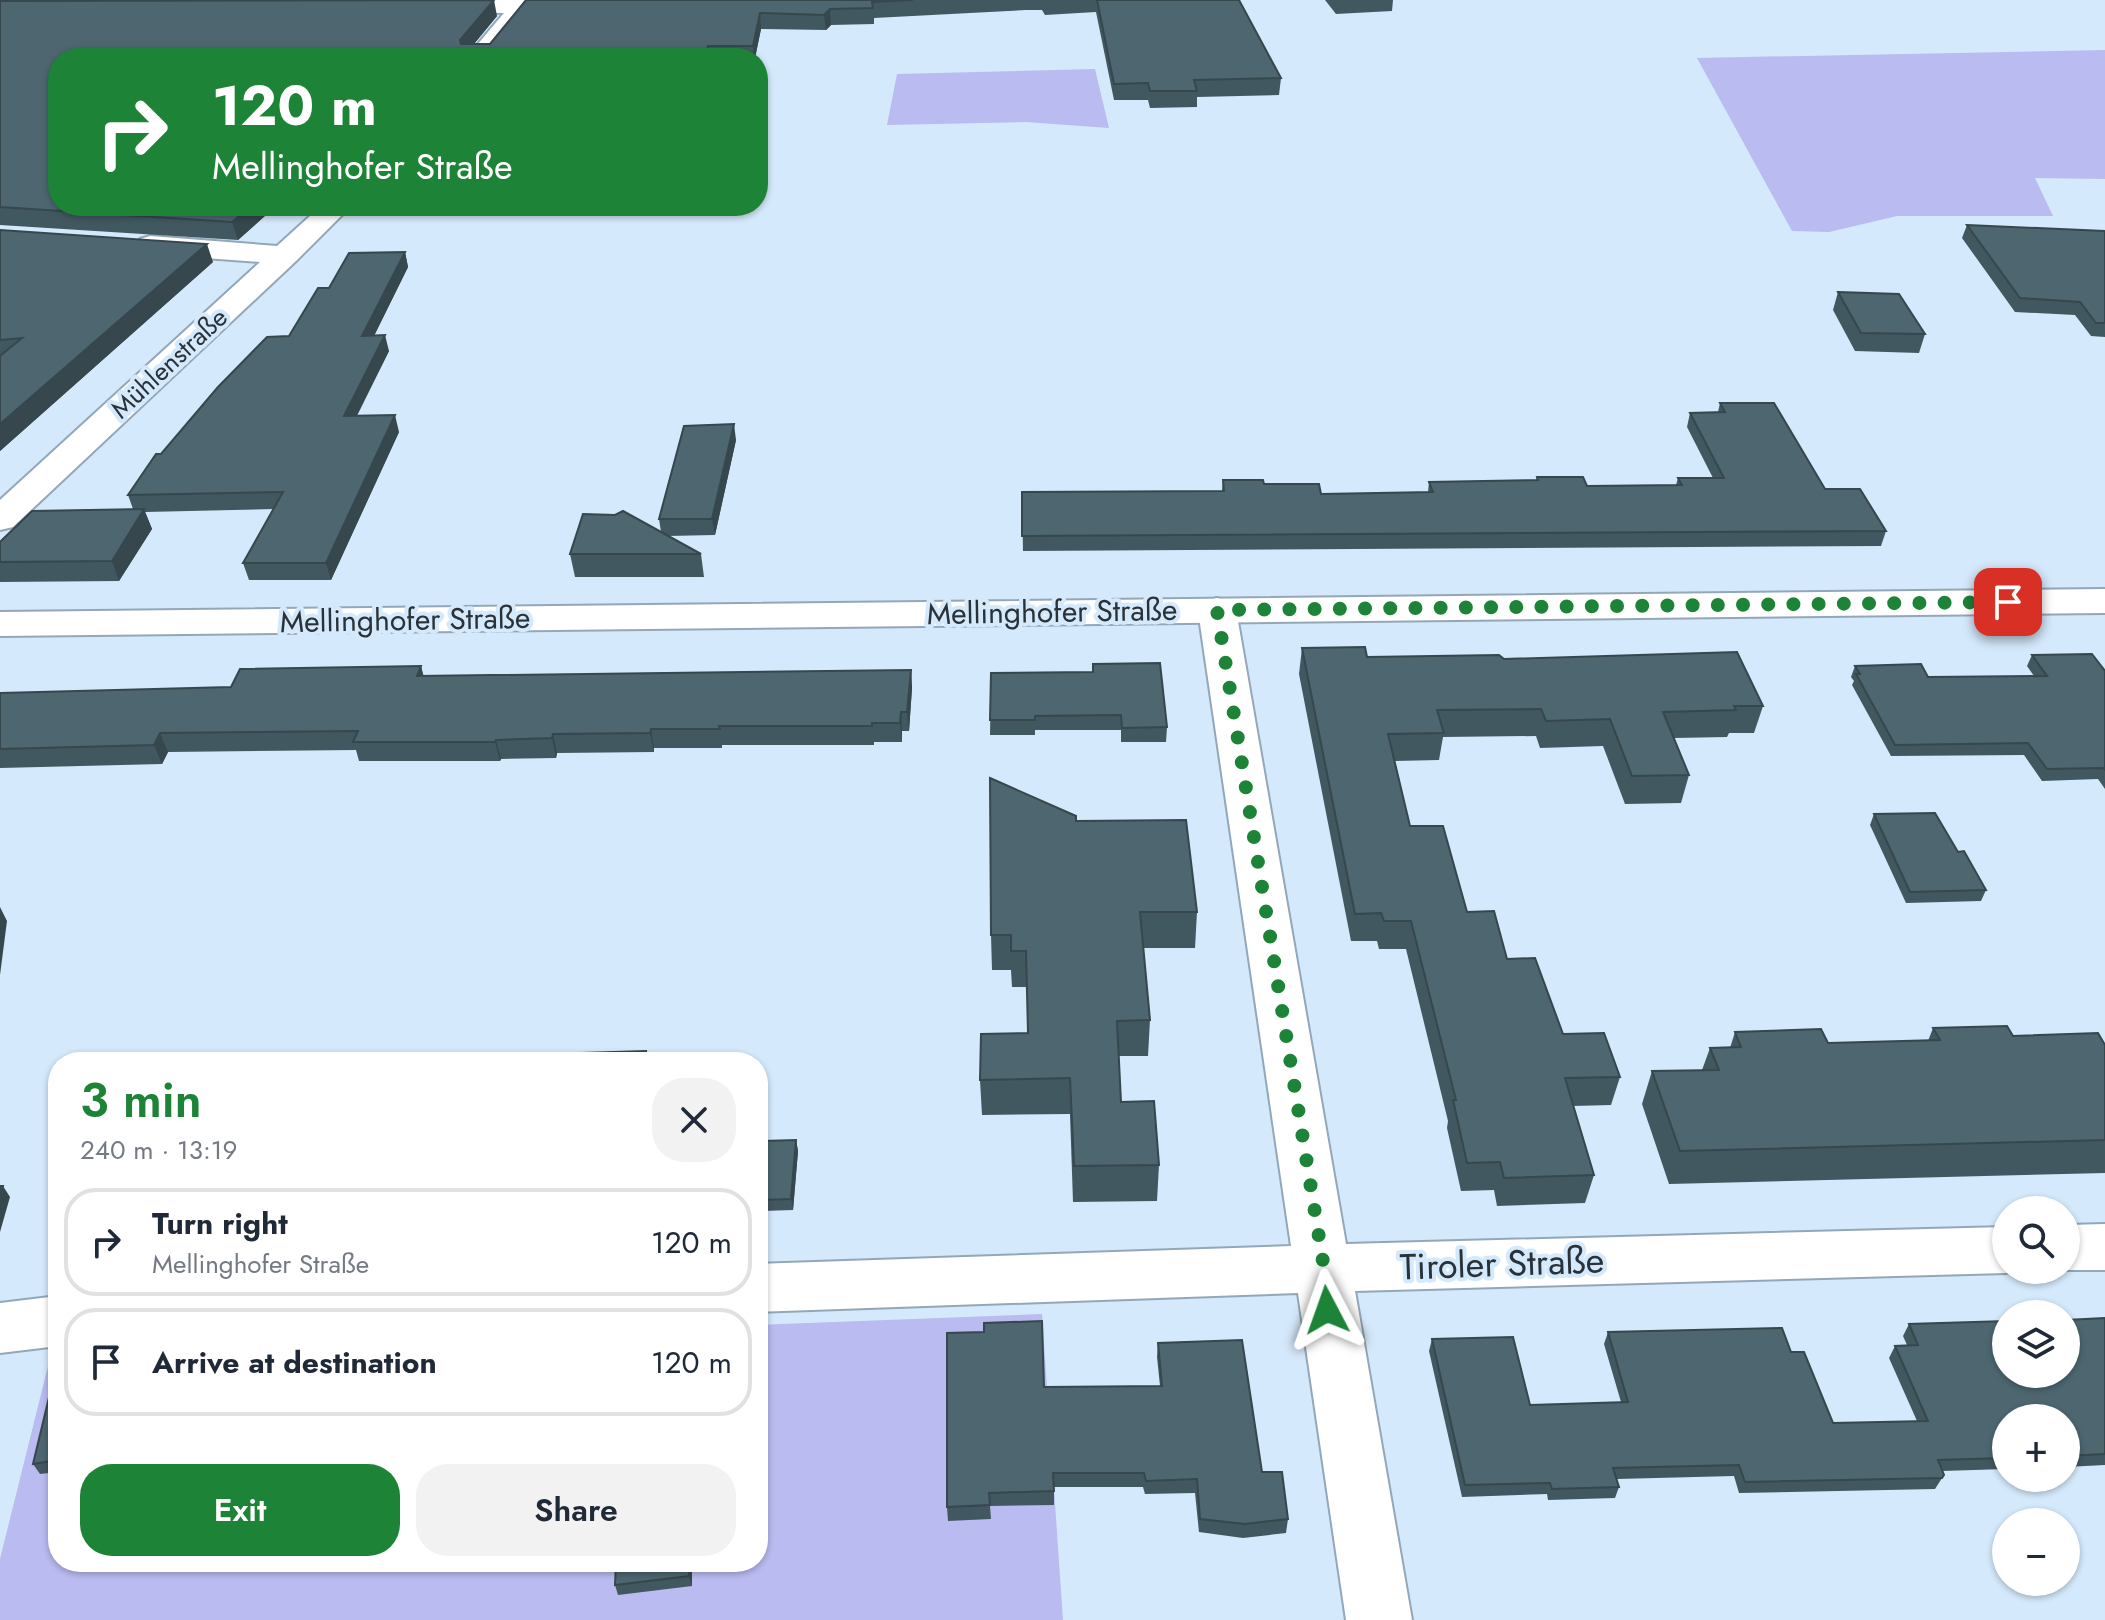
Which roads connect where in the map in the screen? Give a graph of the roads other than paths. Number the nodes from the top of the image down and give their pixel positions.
1 (627, 0) edge
2 (522, 3) edge
3 (417, 5) edge
4 (486, 48) edge
5 (327, 216) edge
6 (125, 244) edge
7 (286, 255) junction
8 (0, 519) edge
9 (2104, 602) edge
10 (1217, 610) junction
11 (0, 624) edge
12 (2105, 1247) edge
13 (2080, 1248) edge
14 (1992, 1250) edge
15 (1324, 1268) junction
16 (768, 1288) edge
17 (48, 1322) edge
18 (0, 1328) edge
19 (1379, 1620) edge

1 - 2 street
2 - 3 street
2 - 4 street
5 - 7 street, Mühlenstraße
6 - 7 street
7 - 8 street, Mühlenstraße
9 - 10 street, Mellinghofer Straße
10 - 11 street, Mellinghofer Straße
10 - 15 street
12 - 13 street
14 - 15 street, Tiroler Straße
15 - 16 street, Tiroler Straße
15 - 19 street
17 - 18 street

